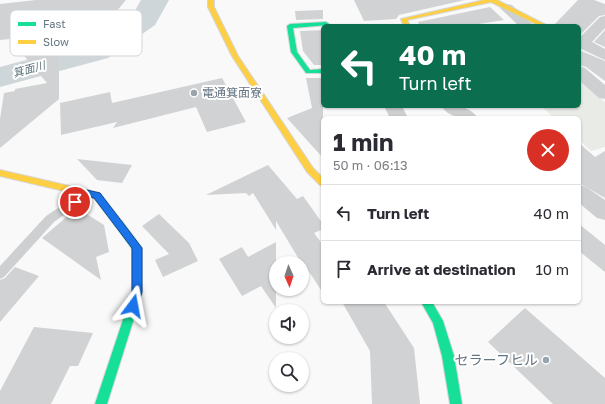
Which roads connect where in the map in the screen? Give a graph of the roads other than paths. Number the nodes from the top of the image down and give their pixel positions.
1 (211, 0) edge
2 (507, 8) junction
3 (605, 20) edge
4 (321, 24) edge
5 (406, 24) edge
6 (525, 24) edge
7 (540, 24) edge
8 (581, 42) edge
9 (581, 43) edge
10 (605, 55) edge
11 (321, 71) edge
12 (581, 73) edge
13 (605, 94) edge
14 (453, 108) edge
15 (466, 116) edge
16 (0, 174) edge
17 (321, 181) edge
18 (87, 193) junction
19 (581, 194) edge
20 (605, 212) edge
21 (0, 274) edge
22 (427, 304) edge
23 (101, 404) edge
24 (456, 404) edge

1 - 17 street
2 - 5 street
2 - 6 street
2 - 7 street
3 - 8 street
4 - 11 street
9 - 10 street
12 - 13 street
14 - 15 street
16 - 18 street
18 - 21 lane
18 - 23 street
19 - 20 street
22 - 24 street

